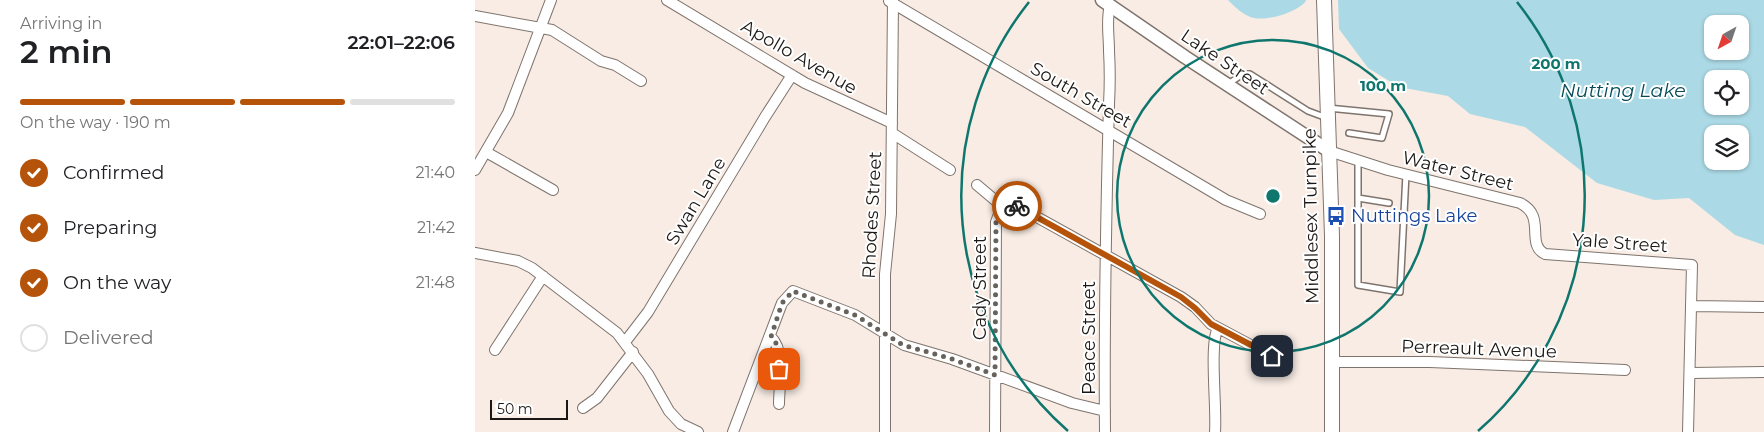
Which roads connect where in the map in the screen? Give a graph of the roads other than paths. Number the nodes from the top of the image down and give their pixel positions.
1 (551, 0) edge
2 (667, 0) edge
3 (1324, 0) edge
4 (891, 1) edge
5 (1106, 3) edge
6 (475, 16) edge
7 (540, 26) junction
8 (792, 76) junction
9 (641, 82) dead end
10 (1227, 85) junction
11 (1328, 113) junction
12 (892, 128) junction
13 (1108, 129) junction
14 (1349, 133) dead end
15 (1329, 151) junction
16 (486, 152) junction
17 (1358, 162) junction
18 (475, 170) edge
19 (950, 170) dead end
20 (1406, 174) junction
21 (977, 186) dead end
22 (553, 190) dead end
23 (1358, 198) junction
24 (1389, 203) dead end
25 (1002, 206) junction
26 (1261, 214) dead end
27 (475, 253) edge
28 (1545, 254) joint
29 (1106, 256) junction
30 (543, 276) junction
31 (1692, 306) junction
32 (1764, 307) edge
33 (1217, 328) junction
34 (884, 335) junction
35 (771, 337) junction
36 (625, 342) junction
37 (495, 350) dead end
38 (633, 352) junction
39 (1333, 362) junction
40 (1286, 364) dead end
41 (1625, 370) dead end
42 (1764, 372) edge
43 (1691, 373) junction
44 (995, 375) junction
45 (779, 404) dead end
46 (583, 408) dead end
47 (1105, 411) junction
48 (698, 432) edge
49 (733, 432) edge
50 (885, 432) edge
51 (995, 432) edge
52 (1105, 432) edge
53 (1215, 432) edge
54 (1332, 432) edge
55 (1688, 432) edge

1 - 7 street
2 - 8 street, Apollo Avenue
3 - 11 main road, Middlesex Turnpike
4 - 12 street, Rhodes Street
4 - 13 street, South Street
5 - 10 street, Lake Street
5 - 13 street, Peace Street
6 - 7 street
7 - 9 street
7 - 16 street
8 - 12 street, Apollo Avenue
8 - 36 street, Swan Lane
10 - 11 lane
10 - 15 street, Lake Street
11 - 14 lane
11 - 15 main road, Middlesex Turnpike
12 - 19 street, Apollo Avenue
12 - 34 street, Rhodes Street
13 - 26 street, South Street
13 - 29 street, Peace Street
15 - 17 street, Water Street
15 - 39 main road, Middlesex Turnpike
16 - 18 street
16 - 22 street
17 - 20 street, Water Street
17 - 23 lane
20 - 23 lane
20 - 28 street, Water Street
21 - 25 street
23 - 24 lane
25 - 29 street
25 - 44 street, Cady Street
27 - 30 street
28 - 31 street, Yale Street
29 - 33 street
29 - 47 street, Peace Street
30 - 36 street
30 - 37 street
31 - 32 street
31 - 43 street
33 - 40 street
33 - 53 street
34 - 35 street
34 - 44 street
34 - 50 street, Rhodes Street
35 - 45 street
35 - 49 street
36 - 38 street
38 - 46 street
38 - 48 street
39 - 41 street, Perreault Avenue
39 - 54 main road, Middlesex Turnpike
42 - 43 street
43 - 55 street
44 - 47 street
44 - 51 street, Cady Street
47 - 52 street, Peace Street

